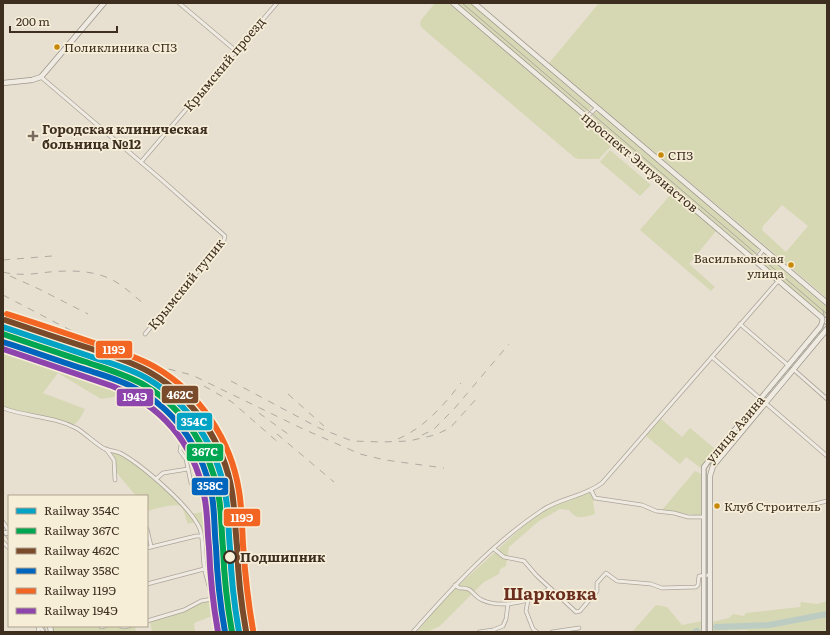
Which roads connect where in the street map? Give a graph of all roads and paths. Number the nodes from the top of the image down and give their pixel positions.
1 (104, 3) edge
2 (179, 3) edge
3 (277, 3) edge
4 (453, 3) edge
5 (474, 3) edge
6 (236, 51) junction
7 (41, 77) junction
8 (3, 83) edge
9 (597, 107) junction
10 (587, 118) junction
11 (141, 162) junction
12 (764, 249) junction
13 (755, 260) junction
14 (779, 280) junction
15 (827, 303) edge
16 (825, 320) edge
17 (740, 324) junction
18 (827, 329) edge
19 (145, 334) dead end
20 (712, 356) junction
21 (789, 366) junction
22 (793, 370) junction
23 (760, 399) junction
24 (827, 399) edge
25 (765, 403) junction
26 (3, 408) edge
27 (181, 445) dead end
28 (106, 449) junction
29 (827, 456) edge
30 (188, 469) junction
31 (156, 479) junction
32 (115, 480) dead end
33 (191, 483) dead end
34 (591, 490) junction
35 (827, 501) edge
36 (811, 505) dead end
37 (704, 517) junction
38 (710, 518) junction
39 (3, 522) edge
40 (7, 526) edge
41 (148, 532) edge
42 (201, 536) junction
43 (152, 546) junction
44 (148, 548) edge
45 (494, 549) junction
46 (204, 569) junction
47 (704, 575) junction
48 (710, 575) junction
49 (148, 584) edge
50 (455, 585) junction
51 (550, 588) junction
52 (212, 599) junction
53 (528, 600) junction
54 (508, 604) junction
55 (148, 620) edge
56 (579, 628) dead end
57 (222, 632) edge
58 (413, 632) edge
59 (479, 632) edge
60 (537, 632) edge
61 (552, 632) edge
62 (704, 632) edge
63 (710, 632) edge

1 - 7 main road
2 - 6 street
3 - 6 street, Крымский проезд
4 - 10 main road, проспект Энтузиастов
5 - 9 main road, проспект Энтузиастов
6 - 11 street, Крымский проезд
7 - 8 main road
7 - 11 street, Крымский тупик
9 - 10 street
9 - 12 main road, проспект Энтузиастов
10 - 13 main road, проспект Энтузиастов
11 - 19 street, Крымский тупик
12 - 13 street
12 - 15 main road, проспект Энтузиастов
13 - 14 main road, проспект Энтузиастов
14 - 16 main road, проспект Энтузиастов
14 - 17 street
16 - 21 main road, улица Азина
17 - 20 street
17 - 21 street
18 - 22 main road, улица Азина
20 - 23 street
20 - 34 street
21 - 22 street
21 - 23 main road, улица Азина
22 - 24 street
22 - 25 main road, улица Азина
23 - 25 street
23 - 37 main road, улица Азина
25 - 29 street
25 - 38 main road, улица Азина
26 - 28 street
27 - 30 street
28 - 31 street
28 - 32 street
30 - 31 street
30 - 33 street
31 - 42 street
34 - 37 street
34 - 45 street
35 - 36 street
37 - 38 street
37 - 47 main road, улица Азина
38 - 48 main road, улица Азина
39 - 40 street
41 - 43 street
42 - 43 street
42 - 46 street
43 - 44 street
45 - 50 street
45 - 51 street
46 - 49 street
46 - 52 street
47 - 48 street
47 - 51 street
47 - 62 main road, улица Азина
48 - 63 main road, улица Азина
50 - 54 street
50 - 58 street
51 - 53 street
52 - 55 street
52 - 57 street
53 - 54 street
53 - 60 street
54 - 59 street
56 - 61 street

